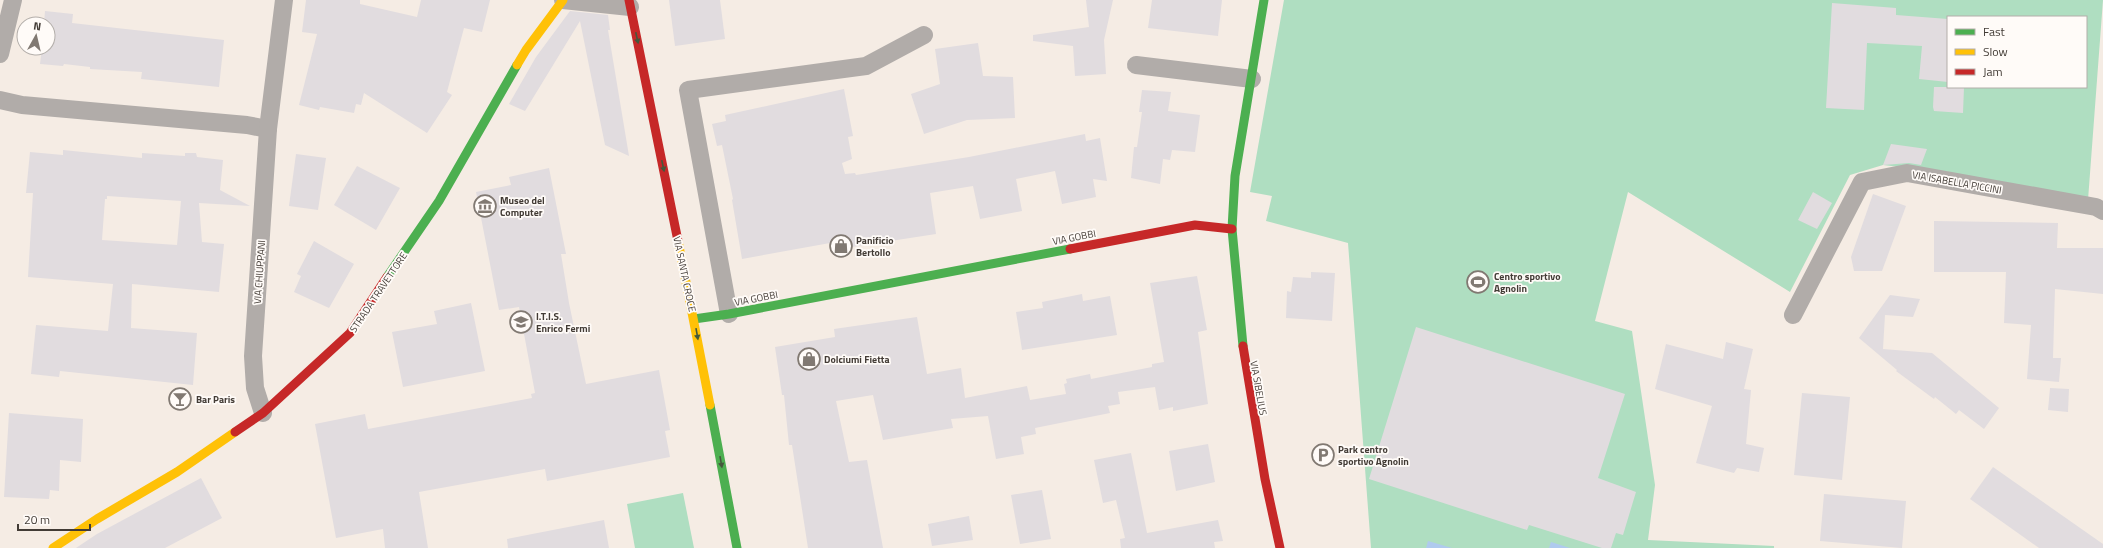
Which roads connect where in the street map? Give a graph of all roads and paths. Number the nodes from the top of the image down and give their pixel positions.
1 (284, 0) edge
2 (563, 0) edge
3 (1264, 0) edge
4 (630, 3) edge
5 (0, 8) edge
6 (924, 35) dead end
7 (0, 54) edge
8 (1136, 65) dead end
9 (1252, 79) junction
10 (0, 100) edge
11 (268, 129) junction
12 (2103, 211) edge
13 (1232, 229) junction
14 (729, 314) junction
15 (1793, 315) dead end
16 (694, 319) junction
17 (263, 413) junction
18 (53, 548) edge
19 (737, 548) edge
20 (1280, 548) edge

1 - 11 street, VIA CHIUPPANI
2 - 4 street, STRADA TRAVETTORE
2 - 17 street, STRADA TRAVETTORE
3 - 9 street
4 -> 16 street, VIA SANTA CROCE
5 - 7 street
6 - 14 street
8 - 9 street
9 - 13 street
10 - 11 street
11 - 17 street, VIA CHIUPPANI
12 - 15 street, VIA ISABELLA PICCINI
13 - 14 street, VIA GOBBI
13 - 20 street, VIA SIBELIUS
14 - 16 street, VIA GOBBI
16 -> 19 street, VIA SANTA CROCE
17 - 18 street, STRADA TRAVETTORE

